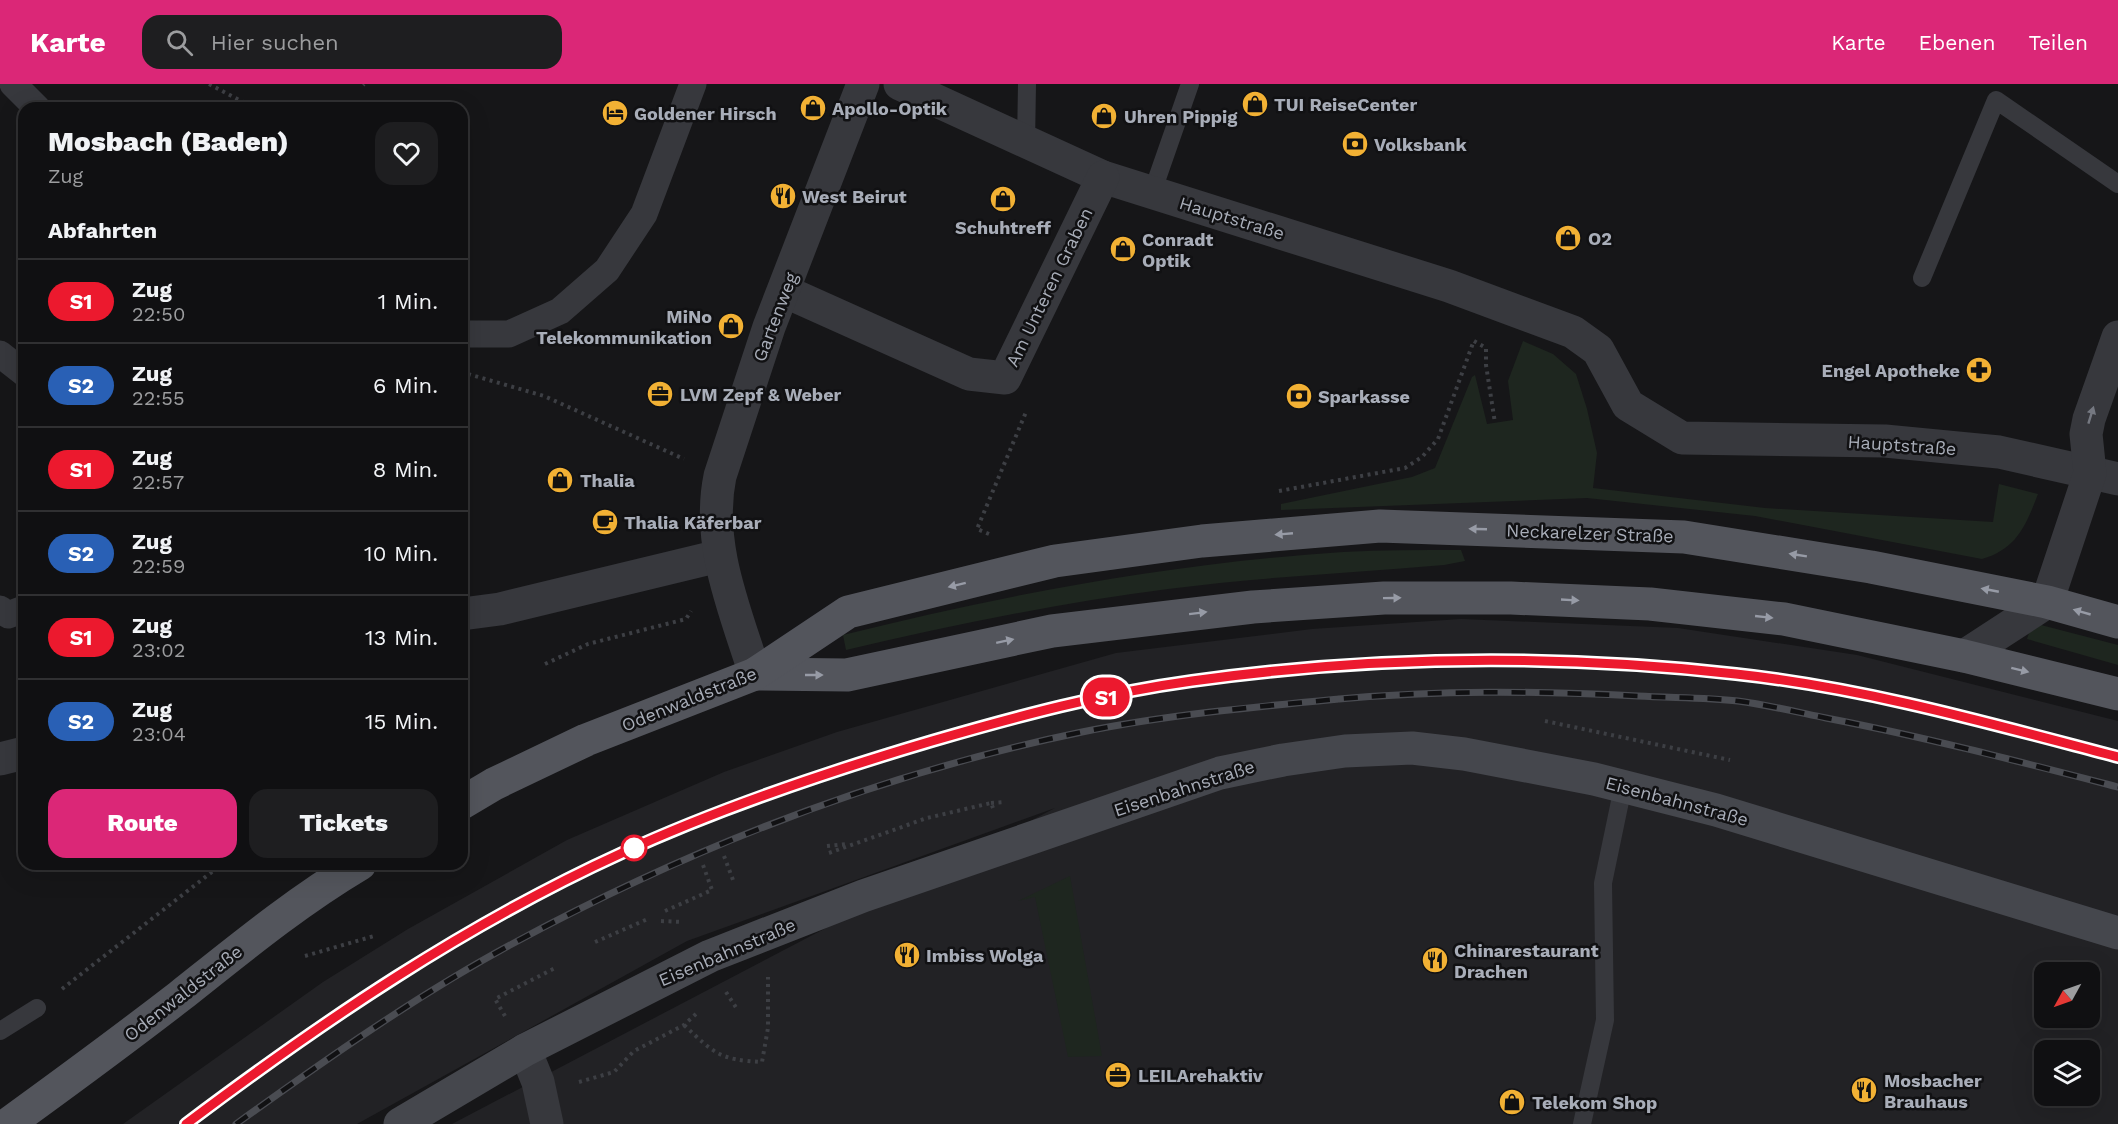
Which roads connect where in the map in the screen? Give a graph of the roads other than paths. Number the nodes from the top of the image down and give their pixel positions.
1 (13, 84) edge
2 (693, 84) edge
3 (863, 84) edge
4 (900, 84) edge
5 (1027, 84) edge
6 (1190, 84) edge
7 (32, 102) edge
8 (1026, 144) junction
9 (1102, 177) junction
10 (2118, 184) edge
11 (1152, 193) junction
12 (1922, 278) dead end
13 (784, 291) junction
14 (468, 334) edge
15 (2118, 337) edge
16 (0, 354) edge
17 (18, 368) edge
18 (2104, 476) edge
19 (719, 556) junction
20 (1055, 561) joint
21 (2047, 602) junction
22 (0, 609) edge
23 (18, 611) edge
24 (468, 613) edge
25 (2118, 622) edge
26 (1964, 656) junction
27 (755, 674) junction
28 (2118, 694) edge
29 (18, 754) edge
30 (0, 759) edge
31 (1623, 787) junction
32 (468, 799) edge
33 (350, 870) edge
34 (2118, 933) edge
35 (37, 1008) road end
36 (0, 1031) edge
37 (517, 1037) junction
38 (8, 1124) edge
39 (400, 1124) edge
40 (547, 1124) edge
41 (1582, 1124) edge

1 - 7 street
2 - 14 street
3 - 13 street, Gartenweg
4 - 8 street, Hauptstraße
5 - 8 lane
6 - 11 lane
8 - 9 street, Hauptstraße
9 - 11 street, Hauptstraße
9 - 13 street, Am Unteren Graben
10 - 12 lane
11 - 18 street, Hauptstraße
13 - 19 street, Gartenweg
18 -> 15 street
16 - 17 street
18 - 21 street
19 - 24 street
19 - 27 street, Gartenweg
21 -> 20 main road, Neckarelzer Straße
20 -> 27 main road, Odenwaldstraße
25 -> 21 main road, Neckarelzer Straße
21 - 26 street
22 - 23 street
27 -> 26 main road
26 -> 28 main road
27 - 32 main road, Odenwaldstraße
29 - 30 street
31 - 34 main road, Eisenbahnstraße
31 - 37 main road, Eisenbahnstraße
31 - 41 lane
33 - 38 main road, Odenwaldstraße
35 - 36 lane
37 - 39 main road, Eisenbahnstraße
37 - 40 street

